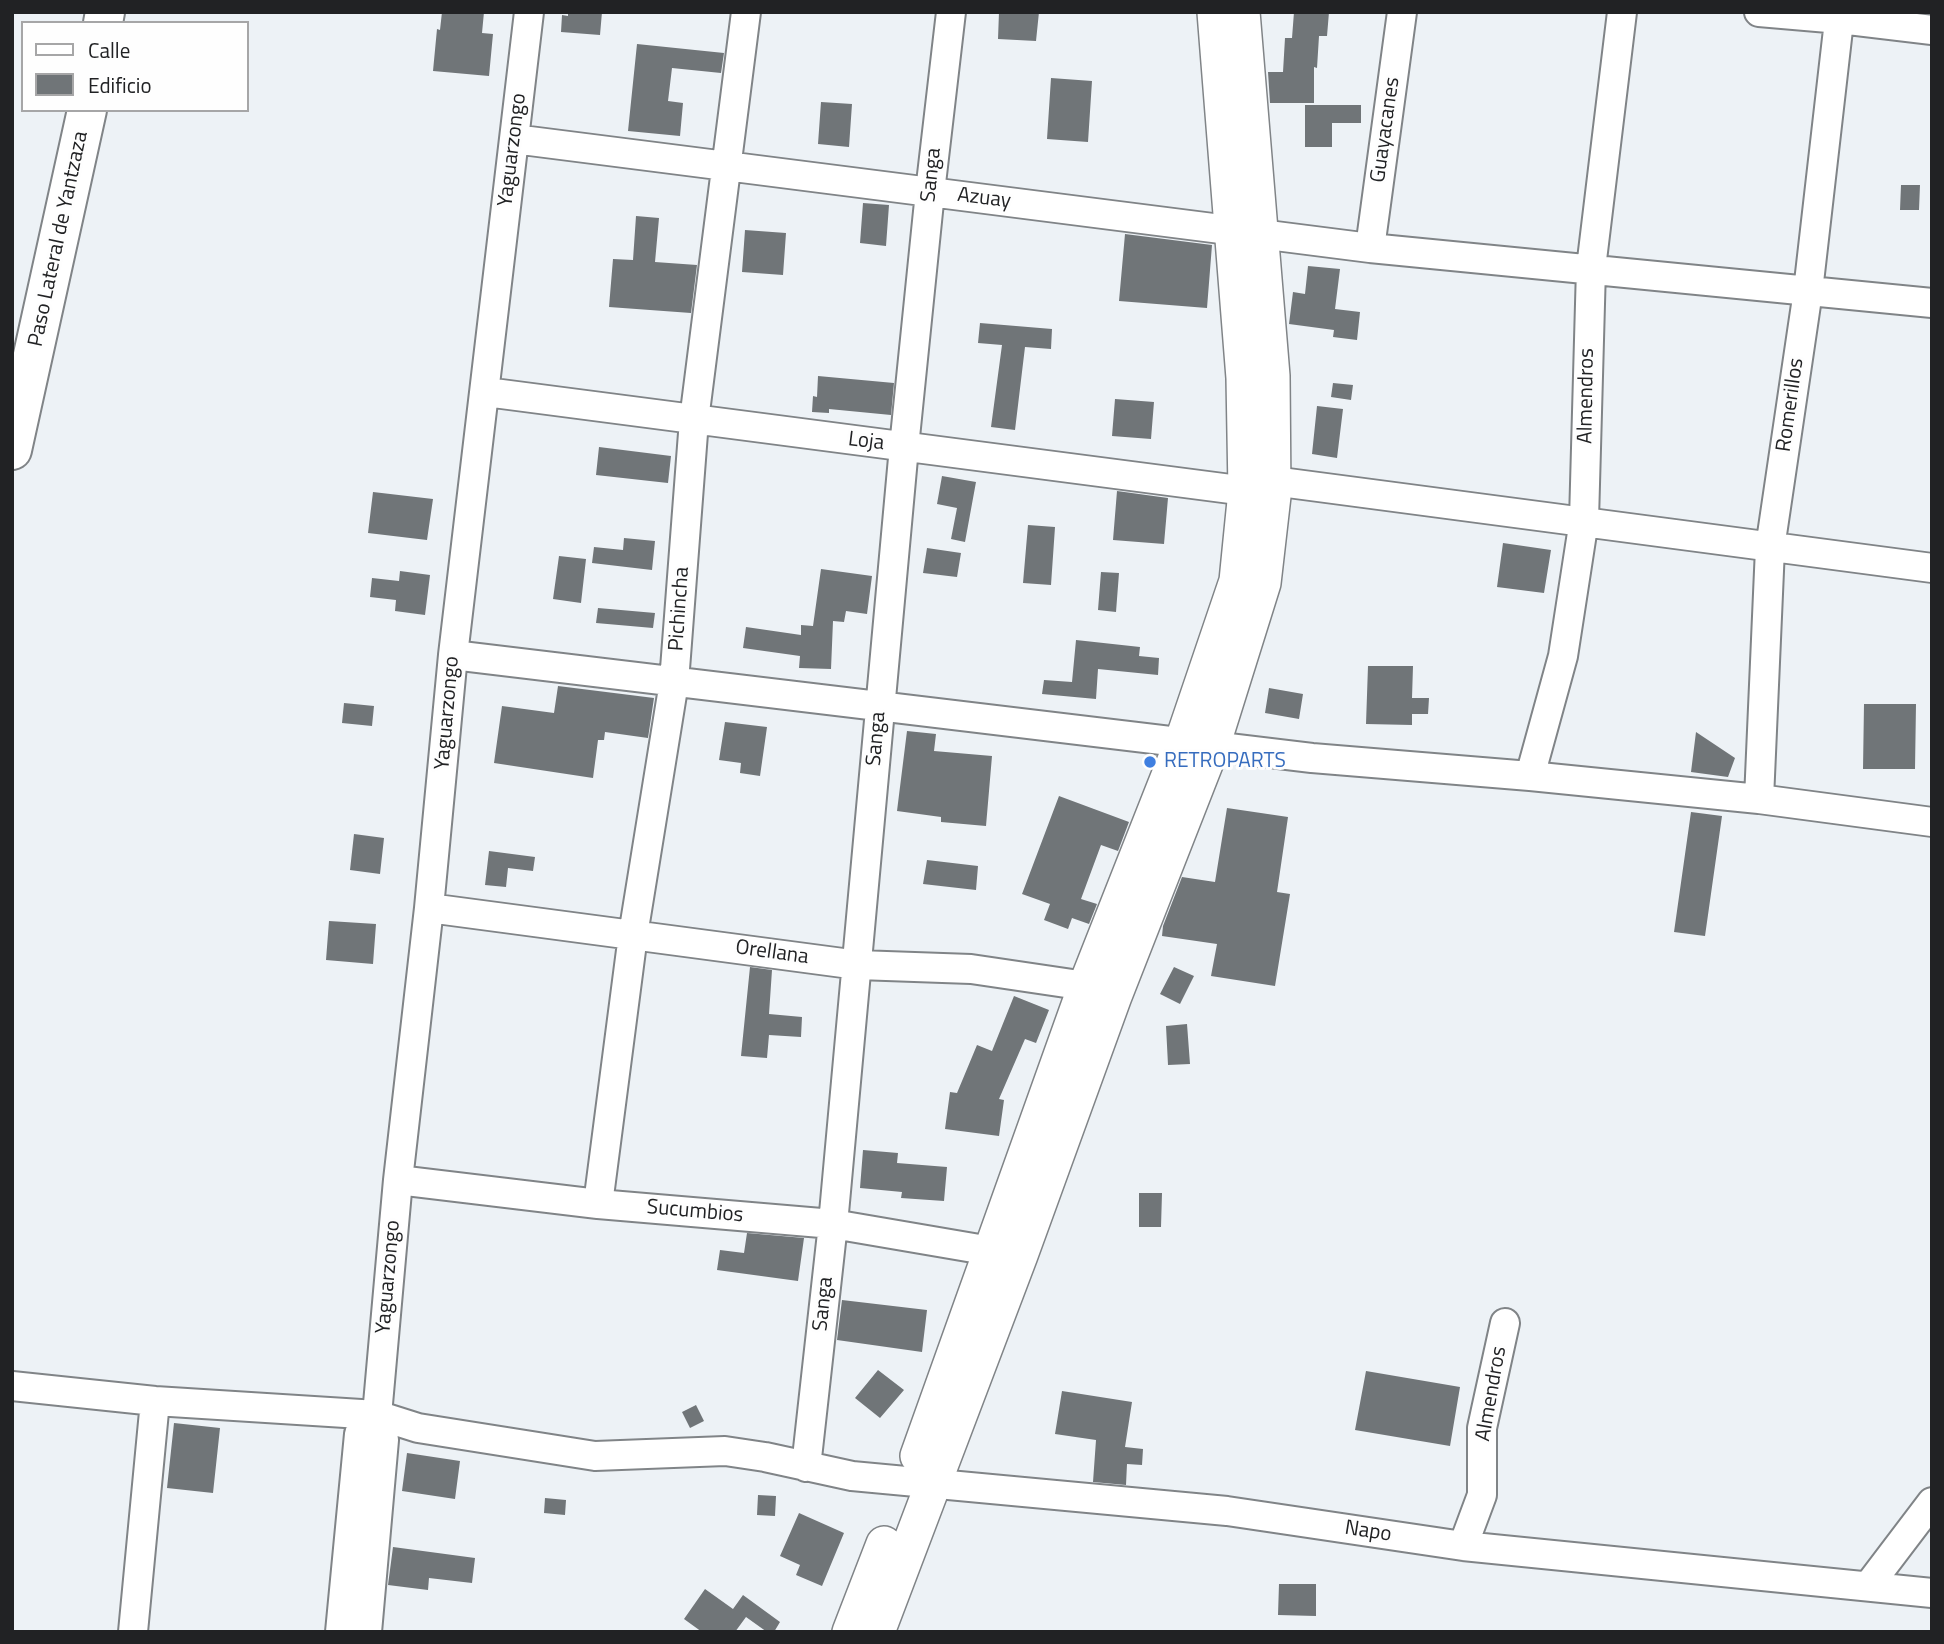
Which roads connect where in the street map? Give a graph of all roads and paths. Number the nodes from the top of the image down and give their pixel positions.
1 (529, 12) edge
2 (746, 12) edge
3 (951, 12) edge
4 (1215, 12) edge
5 (1242, 12) edge
6 (1402, 12) edge
7 (1622, 12) edge
8 (1759, 12) edge
9 (1840, 15) edge
10 (1932, 30) edge
11 (87, 112) edge
12 (514, 139) junction
13 (726, 166) junction
14 (930, 192) junction
15 (1245, 231) junction
16 (1370, 248) junction
17 (1591, 268) junction
18 (1808, 291) junction
19 (1932, 303) edge
20 (486, 392) junction
21 (694, 420) junction
22 (904, 447) junction
23 (12, 450) edge
24 (1260, 486) junction
25 (1584, 520) junction
26 (1770, 548) junction
27 (1932, 568) edge
28 (453, 655) junction
29 (674, 682) junction
30 (880, 706) junction
31 (1197, 744) junction
32 (1530, 776) junction
33 (1759, 799) junction
34 (1932, 821) edge
35 (429, 908) junction
36 (633, 935) junction
37 (858, 965) junction
38 (1100, 991) junction
39 (398, 1180) junction
40 (598, 1204) junction
41 (833, 1224) junction
42 (991, 1251) junction
43 (1505, 1323) dead end
44 (12, 1386) edge
45 (155, 1401) junction
46 (377, 1415) junction
47 (806, 1467) junction
48 (921, 1482) junction
49 (1932, 1502) edge
50 (1463, 1546) junction
51 (1869, 1585) junction
52 (1932, 1593) edge
53 (133, 1632) edge
54 (340, 1632) edge
55 (367, 1632) edge
56 (850, 1632) edge
57 (877, 1632) edge

1 - 12 street, Yaguarzongo
2 - 13 street, Pichincha
3 - 14 street, Sanga
4 - 15 main road
5 - 15 main road
6 - 16 street, Guayacanes
7 - 17 street, Almendros
8 - 9 street
9 - 10 street
9 - 18 street, Romerillos
11 - 23 highway, Paso Lateral de Yantzaza
12 - 13 street, Azuay
12 - 20 street, Yaguarzongo
13 - 14 street, Azuay
13 - 21 street, Pichincha
14 - 15 street, Azuay
14 - 22 street, Sanga
15 - 16 street, Azuay
15 - 24 main road
16 - 17 street, Azuay
17 - 18 street, Azuay
17 - 25 street, Almendros
18 - 19 street, Azuay
18 - 26 street, Romerillos
20 - 21 street, Loja
20 - 28 street, Yaguarzongo
21 - 22 street, Loja
21 - 29 street, Pichincha
22 - 24 street, Loja
22 - 30 street, Sanga
24 - 25 street, Loja
24 - 31 main road
25 - 26 street, Loja
25 - 32 street, Almendros
26 - 27 street, Loja
26 - 33 street, Romerillos
28 - 29 street
28 - 35 street, Yaguarzongo
29 - 30 street
29 - 36 street, Pichincha
30 - 31 street
30 - 37 street, Sanga
31 - 32 street
31 - 38 main road
32 - 33 street
33 - 34 street
35 - 36 street, Orellana
35 - 39 street, Yaguarzongo
36 - 37 street, Orellana
36 - 40 street, Pichincha
37 - 38 street, Orellana
37 - 41 street, Sanga
38 - 42 main road
38 - 48 main road
39 - 40 street, Sucumbios
39 - 46 street, Yaguarzongo
40 - 41 street, Sucumbios
41 - 42 street, Sucumbios
41 - 47 street, Sanga
42 - 48 main road
43 - 50 street, Almendros
44 - 45 street, Napo
45 - 46 street, Napo
45 - 53 street
46 - 47 street, Napo
46 - 54 street, Yaguarzongo
46 - 55 street, Yaguarzongo
47 - 48 street, Napo
48 - 50 street, Napo
48 - 56 main road
48 - 57 main road
49 - 51 street
50 - 51 street, Napo
51 - 52 street, Napo

